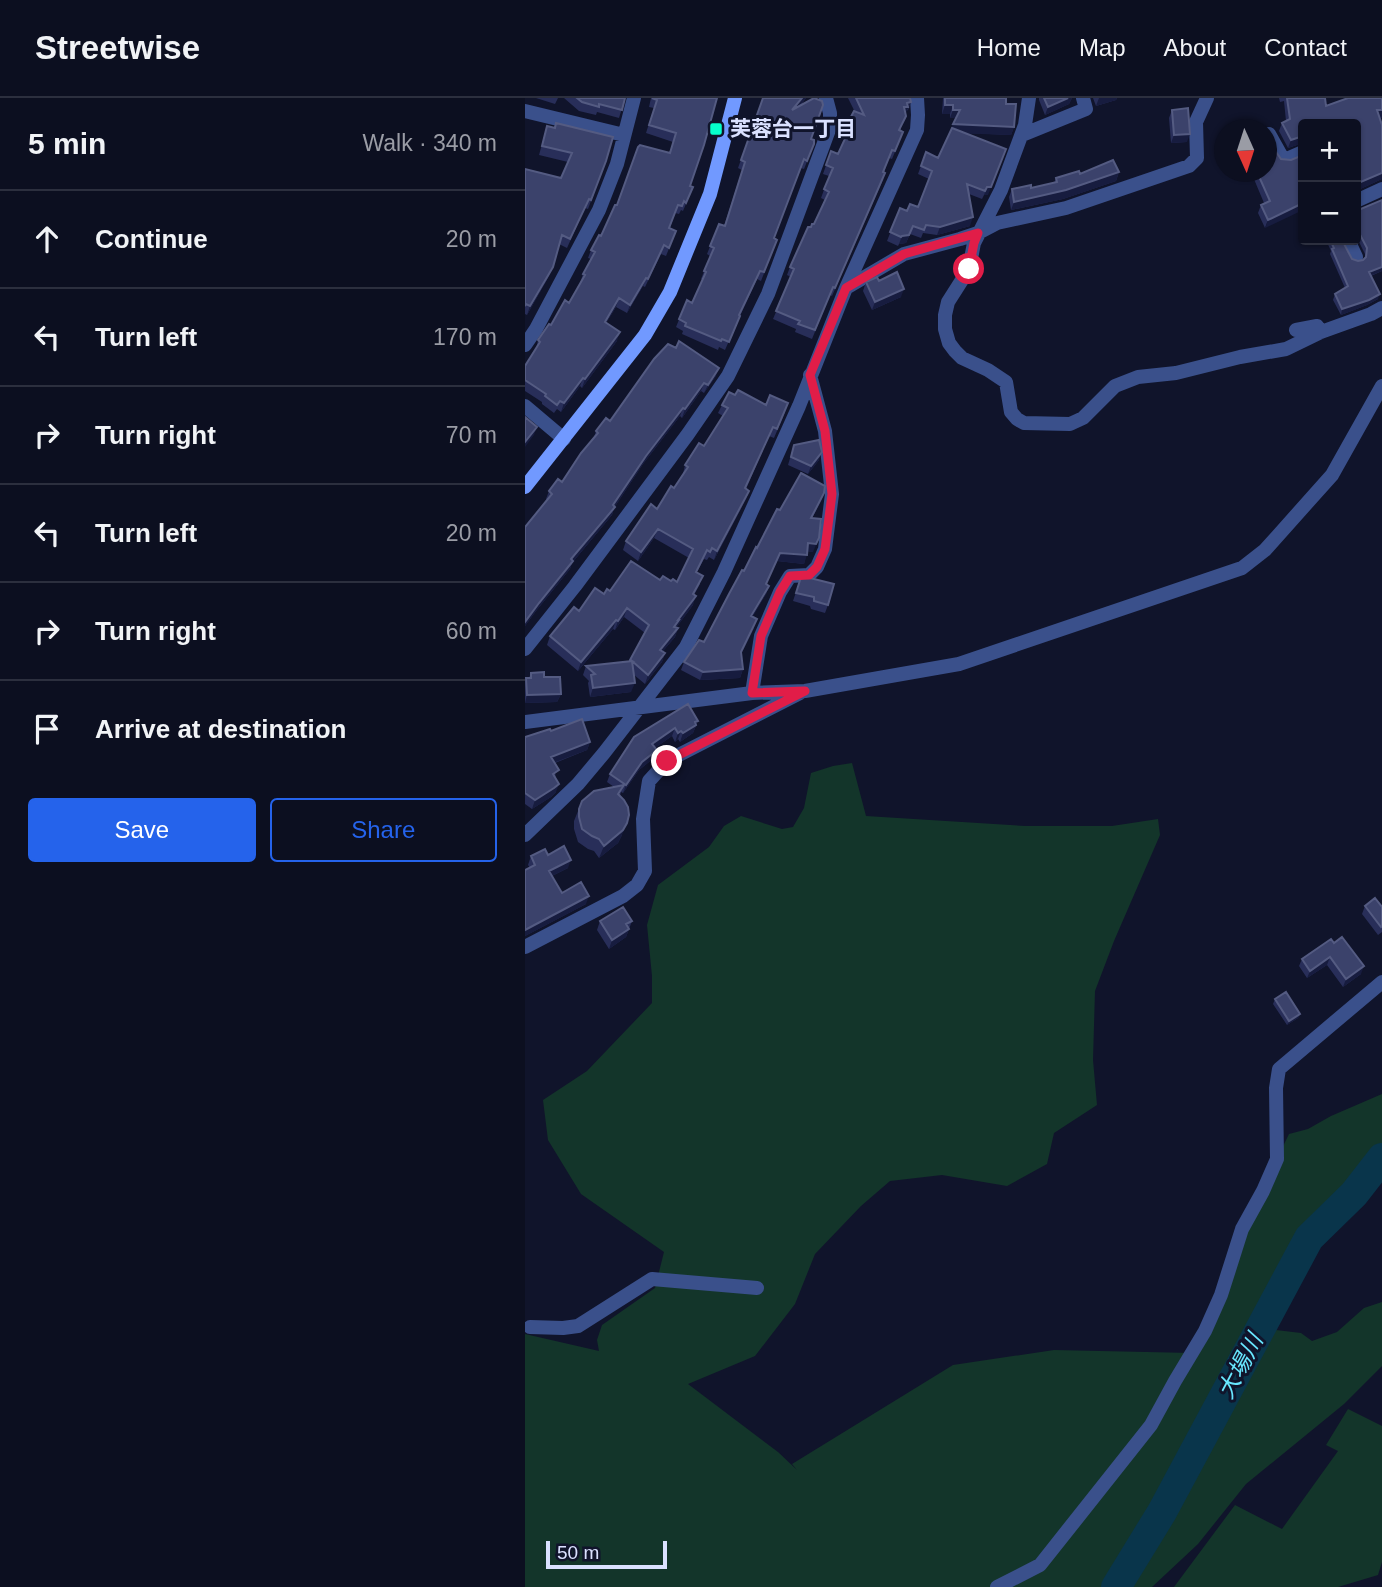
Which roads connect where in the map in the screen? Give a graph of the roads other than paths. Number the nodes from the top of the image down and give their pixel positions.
1 (634, 98) edge
2 (736, 98) edge
3 (826, 98) edge
4 (917, 98) edge
5 (1029, 98) edge
6 (1083, 98) edge
7 (1207, 98) edge
8 (525, 111) edge
9 (624, 135) junction
10 (1021, 135) junction
11 (1277, 149) edge
12 (1298, 154) edge
13 (1382, 189) edge
14 (1361, 199) edge
15 (978, 233) junction
16 (1350, 245) edge
17 (1356, 257) edge
18 (846, 288) junction
19 (1382, 308) edge
20 (1296, 330) dead end
21 (1321, 332) junction
22 (525, 345) edge
23 (810, 375) junction
24 (1382, 386) edge
25 (525, 406) edge
26 (564, 439) junction
27 (525, 487) edge
28 (525, 649) edge
29 (805, 691) junction
30 (752, 693) junction
31 (641, 706) junction
32 (525, 722) edge
33 (525, 835) edge
34 (525, 947) edge
35 (1382, 982) edge
36 (757, 1288) dead end
37 (527, 1329) edge
38 (997, 1587) edge

1 - 9 street
2 - 26 street
3 - 28 street
4 - 18 street
5 - 10 street
6 - 10 street
7 - 15 street
8 - 9 street
9 - 22 street
10 - 15 street
11 - 12 street
13 - 14 street
15 - 18 street
15 - 21 street
16 - 17 street
18 - 23 street
19 - 21 street
20 - 21 street
23 - 30 street
23 - 31 street
24 - 29 street
25 - 26 street
26 - 27 street
29 - 30 street
29 - 34 street
30 - 31 street
31 - 32 street
31 - 33 street
35 - 38 street
36 - 37 street

